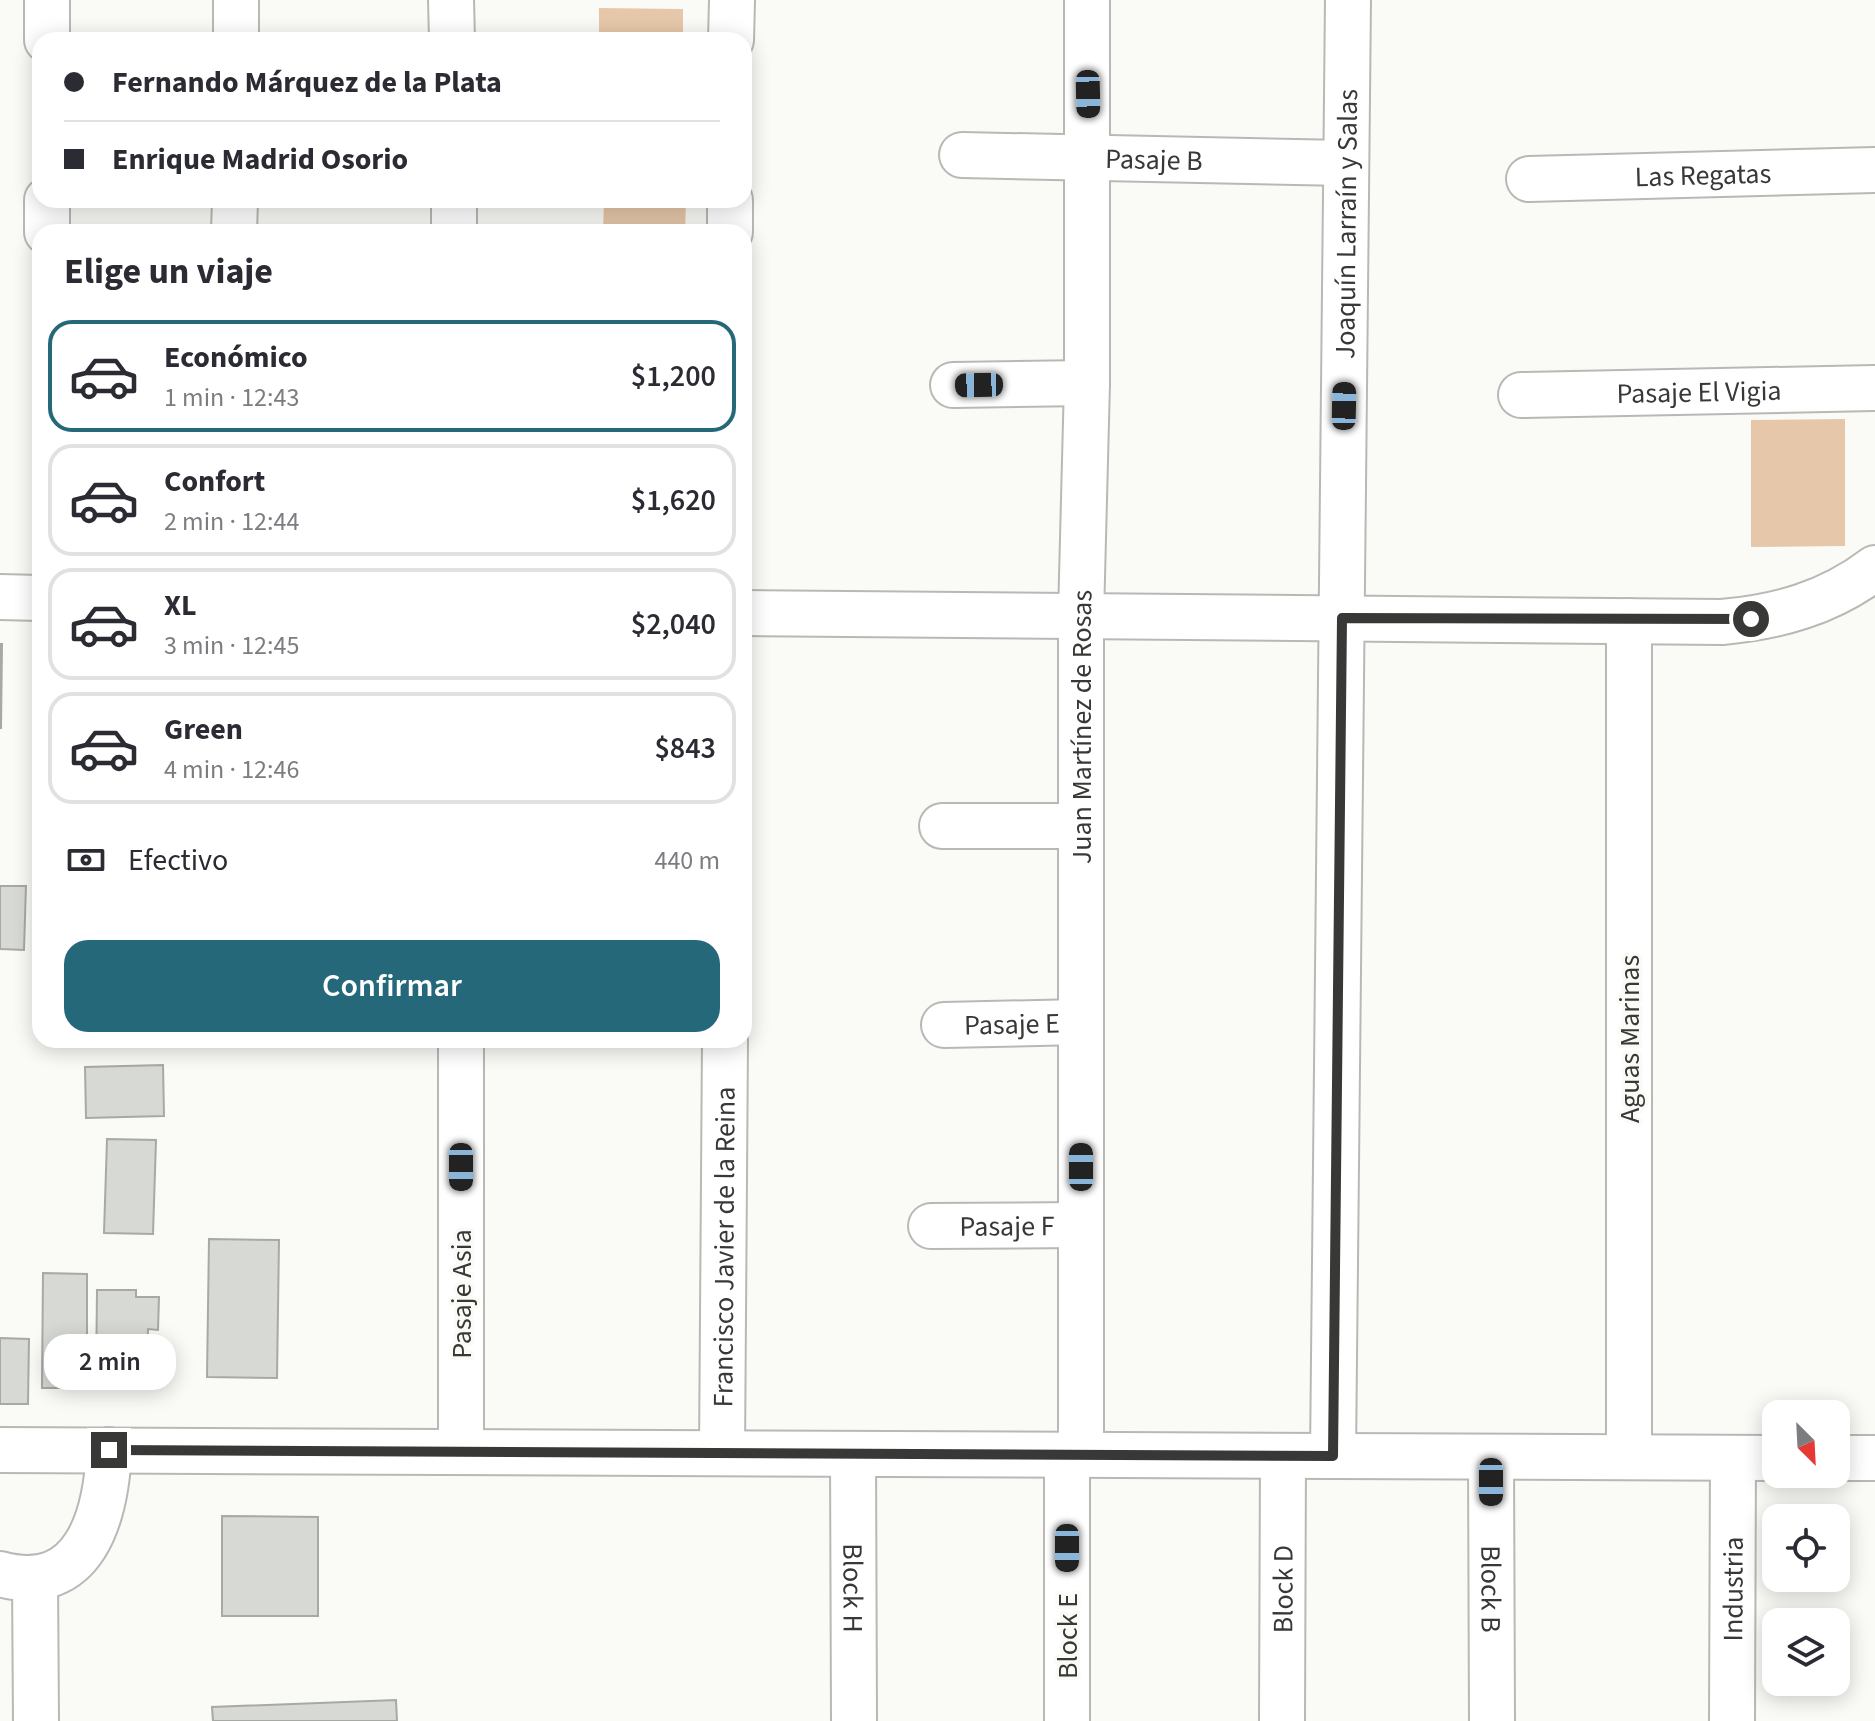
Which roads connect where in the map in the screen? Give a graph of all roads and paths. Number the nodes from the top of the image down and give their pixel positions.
1 (47, 0) edge
2 (236, 0) edge
3 (451, 0) edge
4 (732, 0) edge
5 (1087, 0) edge
6 (1348, 0) edge
7 (47, 32) edge
8 (236, 32) edge
9 (452, 32) edge
10 (731, 32) edge
11 (962, 155) dead end
12 (1089, 156) junction
13 (1346, 163) junction
14 (1875, 170) edge
15 (1529, 179) dead end
16 (1087, 383) junction
17 (953, 385) dead end
18 (1875, 388) edge
19 (1521, 395) dead end
20 (1875, 568) edge
21 (0, 597) edge
22 (32, 598) edge
23 (752, 613) edge
24 (1081, 616) junction
25 (1342, 618) junction
26 (1629, 621) junction
27 (942, 826) dead end
28 (1081, 826) junction
29 (1081, 1022) junction
30 (944, 1025) dead end
31 (461, 1048) edge
32 (725, 1048) edge
33 (1081, 1225) junction
34 (931, 1226) dead end
35 (0, 1450) edge
36 (109, 1450) junction
37 (461, 1452) junction
38 (722, 1453) junction
39 (853, 1454) junction
40 (1074, 1455) junction
41 (1283, 1456) junction
42 (1333, 1456) junction
43 (1491, 1457) junction
44 (1629, 1457) junction
45 (1733, 1458) junction
46 (1762, 1458) edge
47 (1850, 1458) edge
48 (1875, 1458) edge
49 (18, 1576) edge
50 (36, 1721) edge
51 (854, 1721) edge
52 (1067, 1721) edge
53 (1282, 1721) edge
54 (1492, 1721) edge
55 (1732, 1721) edge

1 - 7 street
2 - 8 street
3 - 9 street
4 - 10 street
5 - 12 street, Juan Martínez de Rosas
6 - 13 street, Joaquín Larraín y Salas
11 - 12 street, Pasaje B
12 - 13 street, Pasaje B
12 - 16 street, Juan Martínez de Rosas
13 - 25 street, Joaquín Larraín y Salas
14 - 15 street, Las Regatas
16 - 17 street
16 - 24 street, Juan Martínez de Rosas
18 - 19 street, Pasaje El Vigia
20 - 26 street
21 - 22 street
23 - 24 street
24 - 25 street
24 - 28 street, Juan Martínez de Rosas
25 - 26 street
25 - 42 street, Joaquín Larraín y Salas
26 - 44 street, Aguas Marinas
27 - 28 street
28 - 29 street, Juan Martínez de Rosas
29 - 30 street, Pasaje E
29 - 33 street, Juan Martínez de Rosas
31 - 37 street, Pasaje Asia
32 - 38 street, Francisco Javier de la Reina
33 - 34 street, Pasaje F
33 - 40 street, Juan Martínez de Rosas
35 - 36 street
36 - 37 street
36 - 49 street
37 - 38 street
38 - 39 street
39 - 40 street
39 - 51 street, Block H
40 - 41 street
40 - 52 street, Block E
41 - 42 street
41 - 53 street, Block D
42 - 43 street
43 - 44 street
43 - 54 street, Block B
44 - 45 street
45 - 46 street
45 - 55 street, Industria
47 - 48 street
49 - 50 street

